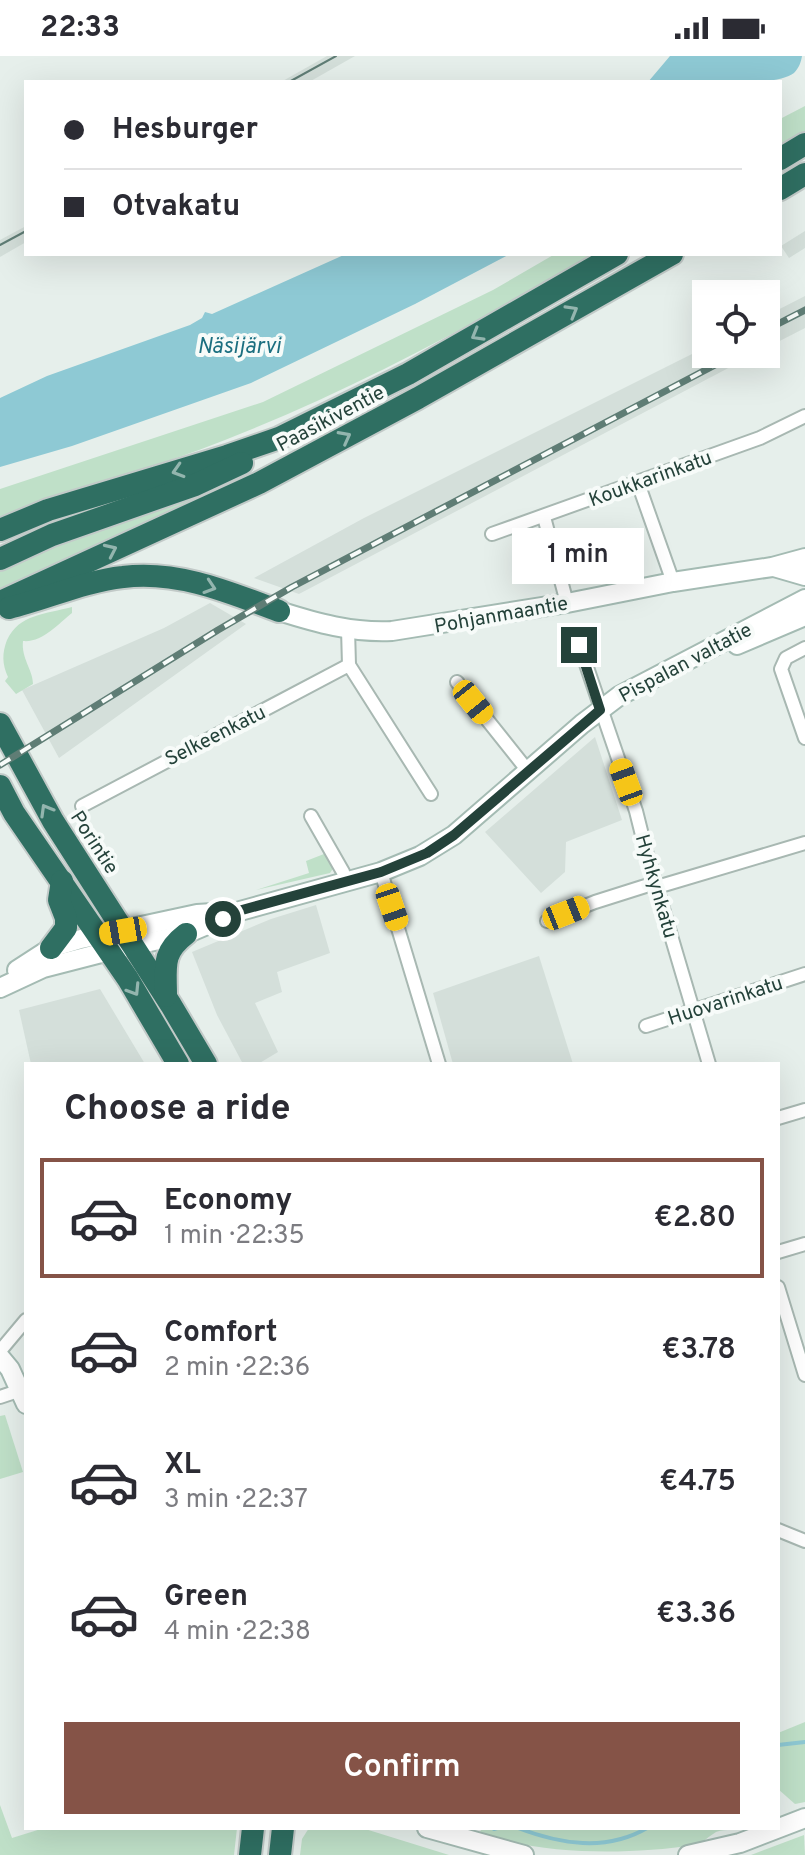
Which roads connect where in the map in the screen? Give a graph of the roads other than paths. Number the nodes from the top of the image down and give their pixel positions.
1 (805, 144) edge
2 (782, 158) edge
3 (805, 174) edge
4 (782, 188) edge
5 (614, 256) edge
6 (668, 256) edge
7 (805, 416) edge
8 (279, 438) junction
9 (638, 483) junction
10 (544, 517) junction
11 (0, 530) edge
12 (492, 534) dead end
13 (805, 558) edge
14 (0, 559) edge
15 (772, 567) junction
16 (805, 576) edge
17 (673, 582) junction
18 (805, 599) edge
19 (567, 603) junction
20 (2, 609) edge
21 (279, 611) joint
22 (805, 616) edge
23 (348, 629) junction
24 (577, 638) dead end
25 (805, 648) edge
26 (700, 652) junction
27 (349, 665) junction
28 (457, 682) dead end
29 (600, 710) junction
30 (0, 724) edge
31 (805, 738) edge
32 (528, 771) junction
33 (0, 786) edge
34 (431, 794) dead end
35 (82, 806) dead end
36 (311, 816) dead end
37 (805, 843) edge
38 (381, 872) junction
39 (62, 881) junction
40 (346, 882) junction
41 (656, 885) junction
42 (240, 911) junction
43 (547, 921) dead end
44 (186, 934) junction
45 (128, 938) junction
46 (104, 943) junction
47 (51, 948) junction
48 (805, 974) edge
49 (0, 986) edge
50 (167, 997) junction
51 (692, 1010) junction
52 (646, 1026) dead end
53 (177, 1062) edge
54 (205, 1062) edge
55 (438, 1062) edge
56 (708, 1062) edge
57 (805, 1110) edge
58 (780, 1117) edge
59 (805, 1244) edge
60 (780, 1251) edge
61 (780, 1294) edge
62 (24, 1323) edge
63 (0, 1354) edge
64 (805, 1375) edge
65 (0, 1397) edge
66 (23, 1397) edge
67 (780, 1531) edge
68 (805, 1541) edge
69 (805, 1818) edge
70 (781, 1820) edge
71 (253, 1830) edge
72 (283, 1830) edge
73 (434, 1830) edge
74 (763, 1830) edge
75 (250, 1855) edge
76 (280, 1855) edge
77 (524, 1855) edge
78 (688, 1855) edge

1 - 2 highway
3 - 4 highway
5 -> 8 highway, Paasikiventie
20 -> 6 highway, Paasikiventie
7 - 9 street, Koukkarinkatu
8 -> 11 highway, Paasikiventie
8 - 14 highway
9 - 10 street, Koukkarinkatu
9 - 17 street
10 - 12 street, Koukkarinkatu
10 - 19 street
13 - 15 main road, Pohjanmaantie
15 - 16 main road, Pohjanmaantie
15 - 17 main road, Pohjanmaantie
17 - 19 main road, Pohjanmaantie
18 - 26 main road, Pispalan valtatie
19 - 23 main road, Pohjanmaantie
20 -> 21 highway
21 - 23 main road, Pohjanmaantie
22 - 26 main road
23 - 27 street
24 - 29 street, Hyhkynkatu
25 - 31 street
26 - 29 main road, Pispalan valtatie
27 - 34 street
27 - 35 street, Selkeenkatu
28 - 32 street
29 - 32 main road, Pispalan valtatie
29 - 41 street, Hyhkynkatu
45 -> 30 highway, Porintie
32 - 38 main road, Pispalan valtatie
33 - 39 highway
36 - 40 street
37 - 41 street
38 - 40 main road, Pispalan valtatie
38 - 55 street
39 - 46 highway
39 - 47 highway
40 - 42 main road, Pispalan valtatie
41 - 43 street
41 - 51 street, Hyhkynkatu
42 - 44 main road, Pispalan valtatie
42 - 45 main road, Pispalan valtatie
44 - 45 main road, Pispalan valtatie
44 - 50 highway
45 - 46 main road, Pispalan valtatie
45 - 50 highway, Porintie
46 - 47 main road, Pispalan valtatie
46 - 49 main road, Pispalan valtatie
46 -> 53 highway
47 - 49 main road, Pispalan valtatie
48 - 51 street, Huovarinkatu
50 - 54 highway, Porintie
51 - 52 street, Huovarinkatu
51 - 56 street, Hyhkynkatu
57 - 58 street
59 - 60 street
61 - 64 street
62 - 63 street
63 - 66 main road
65 - 66 street
67 - 68 street
69 - 70 main road
71 - 75 highway
72 - 76 highway
73 - 77 main road
74 - 78 main road

